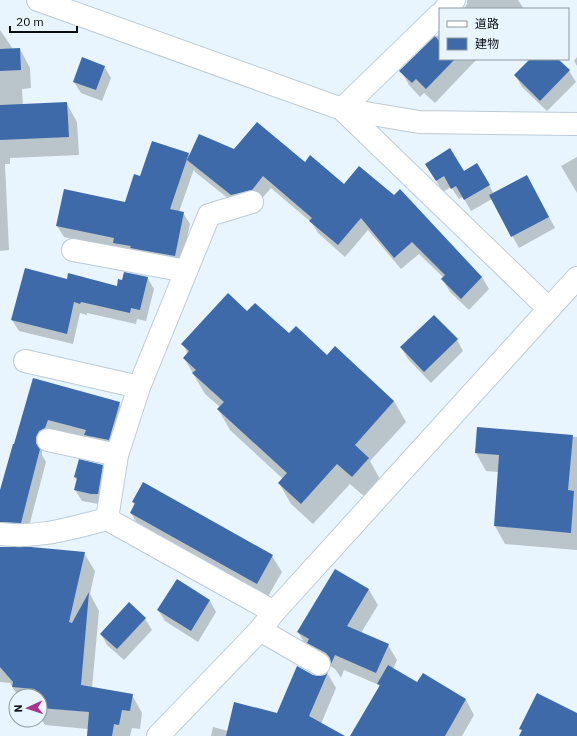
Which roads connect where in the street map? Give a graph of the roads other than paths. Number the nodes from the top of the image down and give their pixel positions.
1 (38, 0) edge
2 (454, 0) edge
3 (446, 8) edge
4 (439, 15) edge
5 (342, 109) junction
6 (577, 124) edge
7 (252, 202) dead end
8 (73, 250) dead end
9 (186, 271) junction
10 (577, 278) edge
11 (549, 309) junction
12 (25, 361) dead end
13 (139, 387) junction
14 (48, 440) dead end
15 (118, 455) junction
16 (107, 519) junction
17 (0, 534) edge
18 (274, 612) junction
19 (260, 630) junction
20 (319, 664) dead end
21 (158, 736) edge

1 - 5 street
2 - 3 street
4 - 5 street
5 - 6 street
5 - 11 street
7 - 9 street
8 - 9 street
9 - 13 street
10 - 11 street
11 - 18 street
12 - 13 street
13 - 15 street
14 - 15 street
15 - 16 street
16 - 17 street
16 - 18 street
18 - 19 street
19 - 20 street
19 - 21 street

